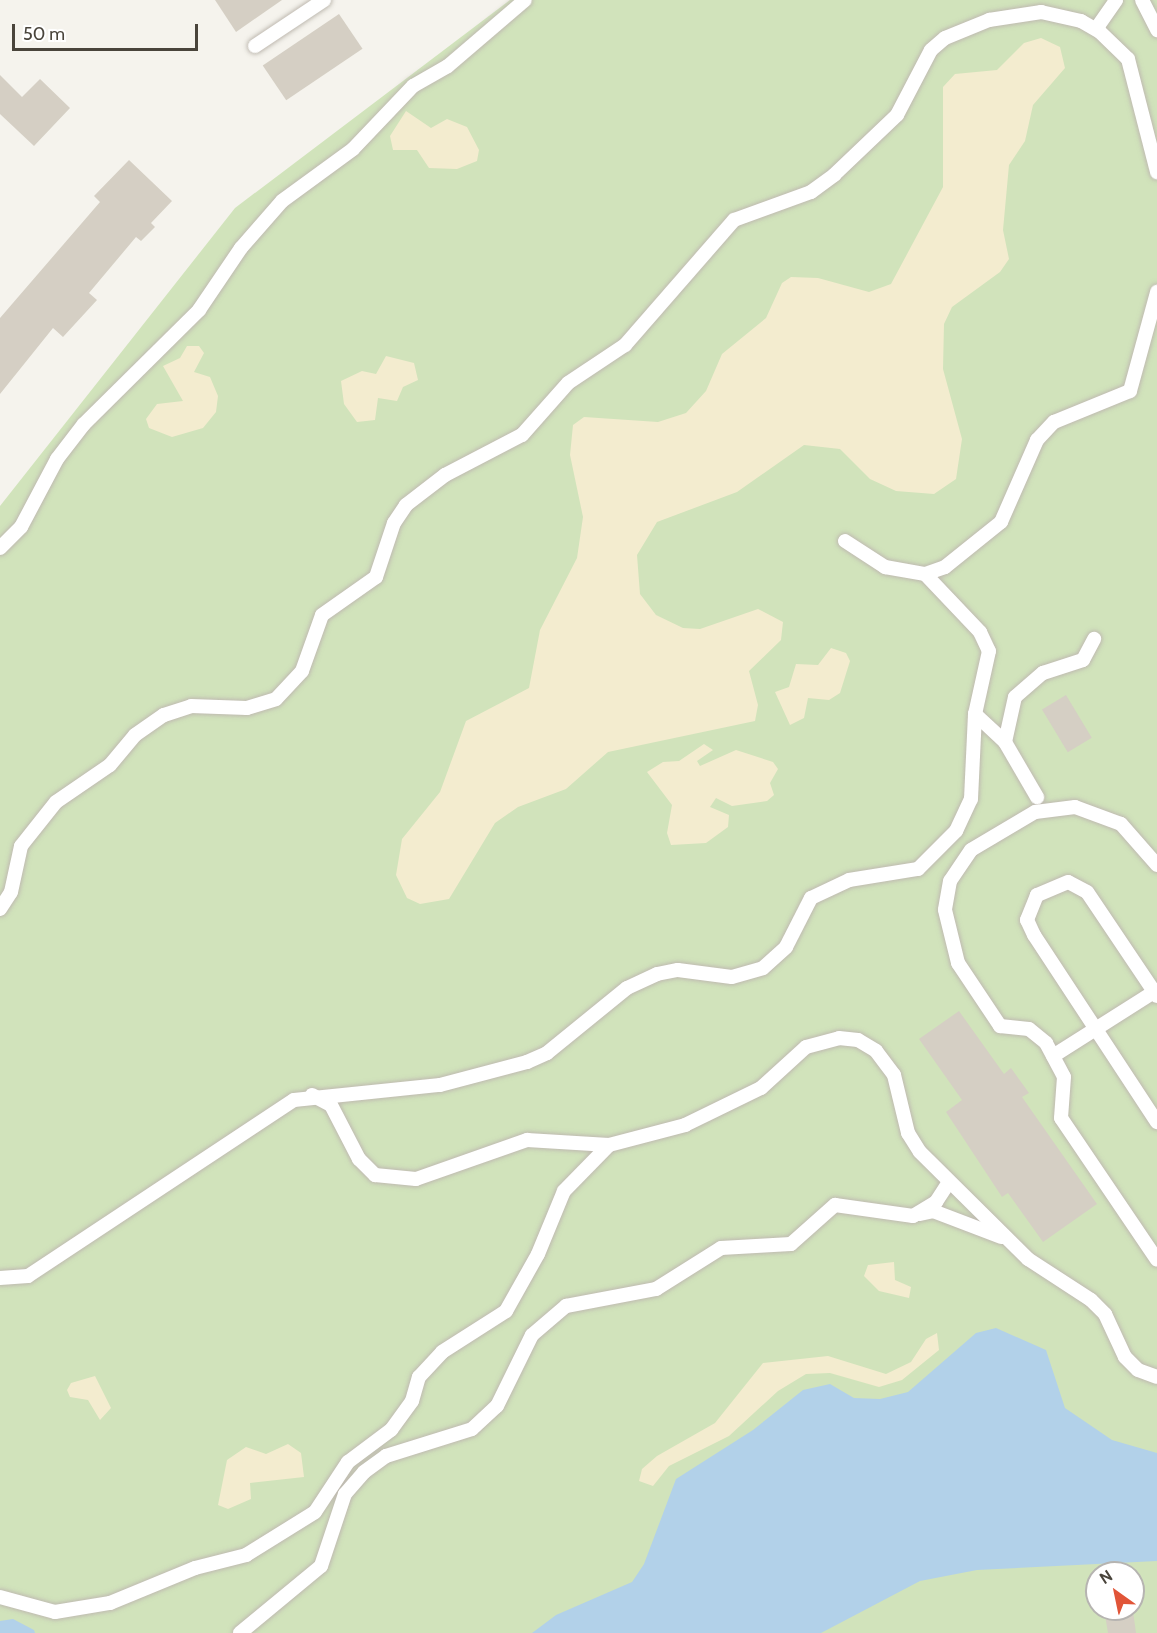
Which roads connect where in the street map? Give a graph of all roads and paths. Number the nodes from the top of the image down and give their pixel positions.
1 (324, 0) edge
2 (525, 0) edge
3 (1116, 0) edge
4 (1142, 0) edge
5 (1096, 29) junction
6 (1157, 30) edge
7 (255, 46) dead end
8 (1157, 172) edge
9 (1157, 292) edge
10 (845, 541) dead end
11 (0, 548) edge
12 (925, 574) junction
13 (1094, 639) dead end
14 (975, 714) junction
15 (1005, 742) junction
16 (1037, 797) dead end
17 (1157, 865) edge
18 (0, 909) edge
19 (1156, 993) edge
20 (1098, 1028) junction
21 (1053, 1056) junction
22 (312, 1095) junction
23 (1157, 1122) edge
24 (609, 1145) junction
25 (949, 1182) junction
26 (913, 1216) junction
27 (1028, 1259) junction
28 (1157, 1260) edge
29 (0, 1278) edge
30 (1157, 1377) edge
31 (0, 1597) edge
32 (240, 1633) edge

1 - 7 lane
2 - 11 lane
3 - 5 lane
4 - 6 lane
5 - 8 lane
5 - 18 lane
9 - 12 lane
10 - 12 lane
12 - 14 lane
13 - 15 lane
14 - 15 lane
14 - 22 lane
15 - 16 lane
17 - 21 lane
19 - 20 lane
19 - 20 lane
20 - 21 lane
20 - 23 lane
21 - 28 lane
22 - 24 lane
22 - 29 lane
24 - 25 lane
24 - 31 lane
25 - 26 lane
25 - 27 lane
26 - 27 lane
26 - 32 lane
27 - 30 lane

